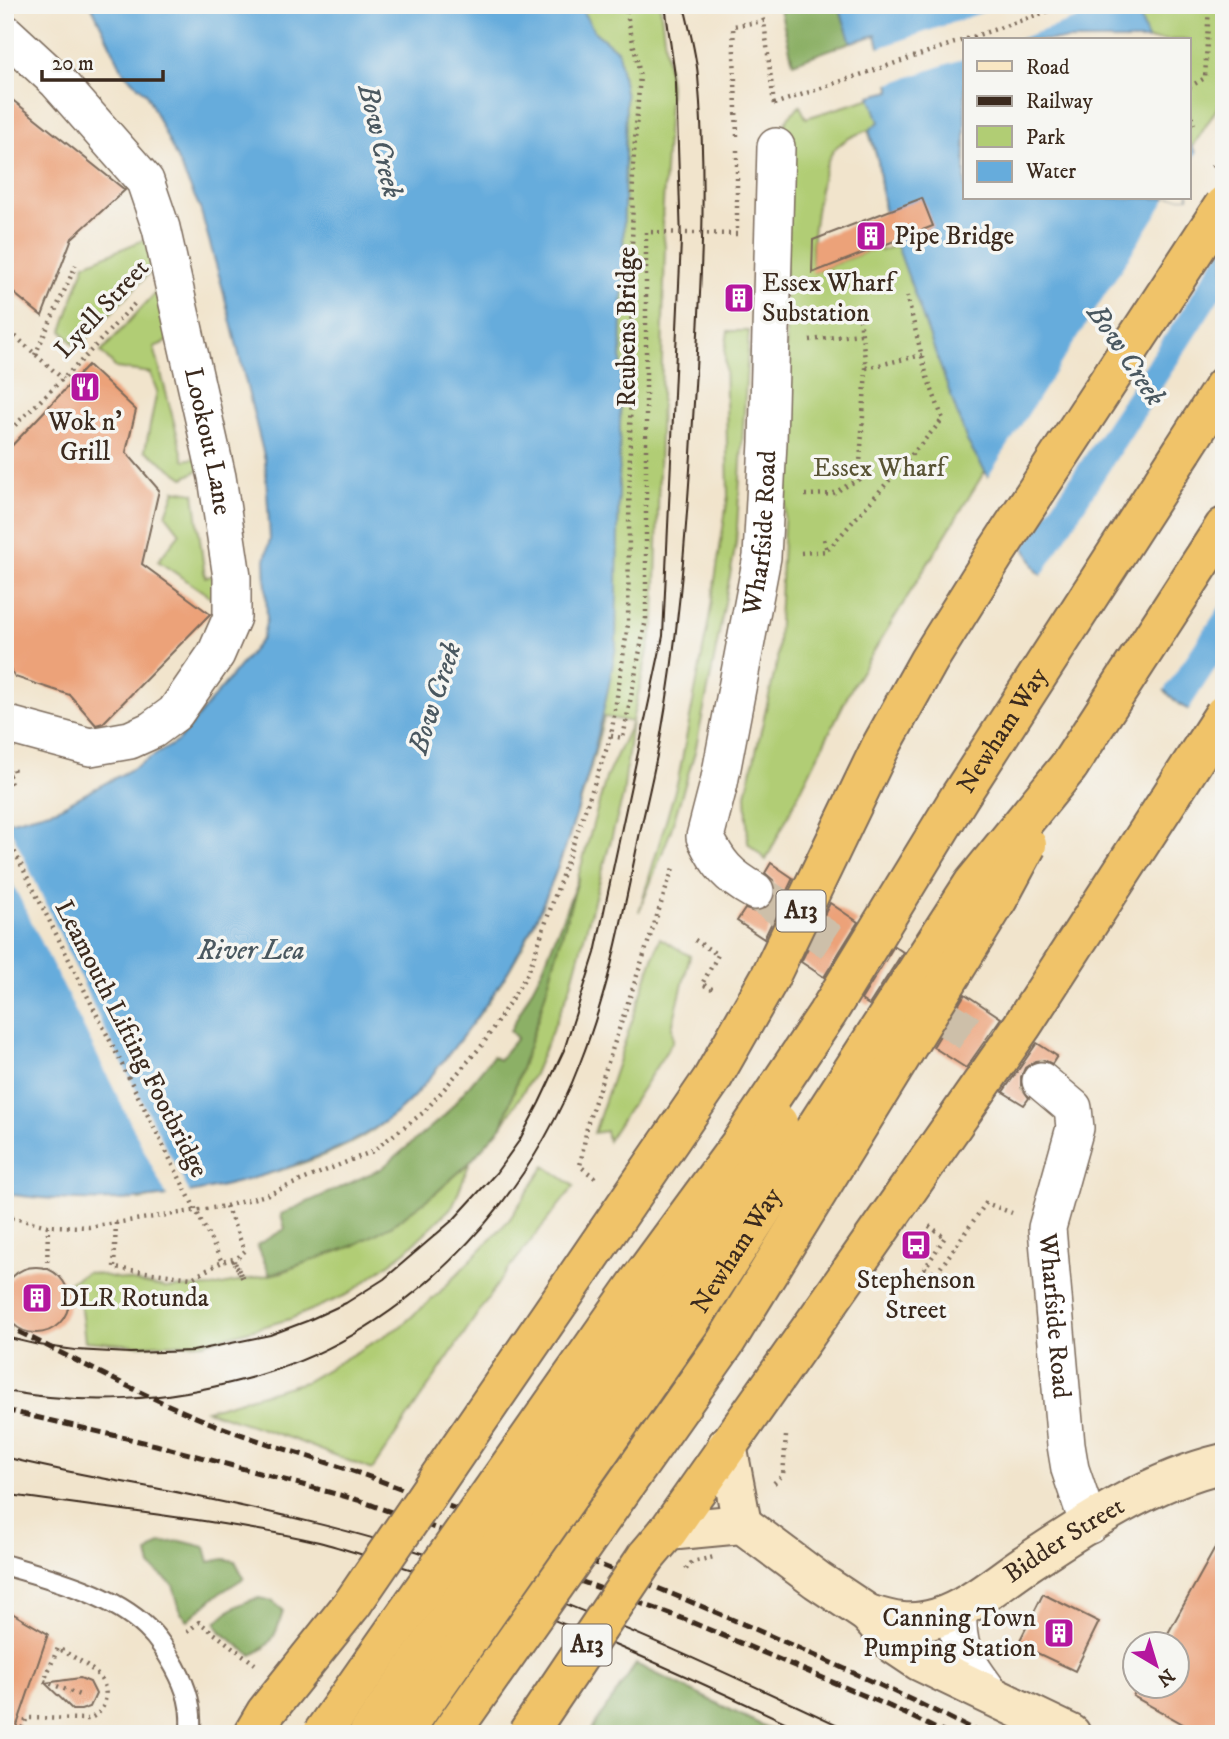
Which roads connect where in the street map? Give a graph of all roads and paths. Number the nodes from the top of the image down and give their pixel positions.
1 (625, 5) edge
2 (760, 5) edge
3 (1067, 5) edge
4 (1209, 5) edge
5 (764, 21) junction
6 (5, 33) edge
7 (969, 38) edge
8 (963, 40) edge
9 (1190, 86) edge
10 (1190, 113) edge
11 (1194, 124) dead end
12 (776, 147) dead end
13 (1224, 205) edge
14 (76, 265) dead end
15 (170, 266) junction
16 (907, 296) dead end
17 (858, 302) dead end
18 (5, 327) edge
19 (861, 334) junction
20 (770, 345) junction
21 (35, 355) junction
22 (922, 355) junction
23 (866, 368) junction
24 (63, 379) junction
25 (1224, 386) edge
26 (5, 435) edge
27 (765, 495) junction
28 (1224, 527) edge
29 (824, 539) dead end
30 (827, 551) junction
31 (762, 557) junction
32 (1224, 714) edge
33 (5, 724) edge
34 (611, 736) junction
35 (1069, 766) junction
36 (5, 771) edge
37 (5, 787) edge
38 (5, 833) edge
39 (678, 854) dead end
40 (755, 891) tunnel mouth
41 (695, 940) dead end
42 (720, 993) dead end
43 (827, 1014) junction
44 (1041, 1081) tunnel mouth
45 (589, 1173) dead end
46 (226, 1206) junction
47 (5, 1216) edge
48 (922, 1222) dead end
49 (117, 1223) junction
50 (48, 1226) junction
51 (1047, 1228) junction
52 (222, 1262) junction
53 (47, 1269) dead end
54 (784, 1440) dead end
55 (727, 1445) junction
56 (1224, 1463) edge
57 (773, 1484) dead end
58 (742, 1524) junction
59 (1089, 1525) junction
60 (668, 1531) junction
61 (5, 1565) edge
62 (958, 1610) junction
63 (862, 1611) junction
64 (186, 1632) dead end
65 (255, 1664) dead end
66 (990, 1694) junction
67 (82, 1696) dead end
68 (19, 1734) edge
69 (190, 1734) edge
70 (253, 1734) edge
71 (322, 1734) edge
72 (368, 1734) edge
73 (402, 1734) edge
74 (450, 1734) edge
75 (527, 1734) edge
76 (1071, 1734) edge

1 - 34 path
2 - 5 path
3 - 7 path
4 - 9 path
5 - 8 path
5 - 34 path, Reubens Bridge, bridge
6 - 15 street, Lookout Lane
10 - 11 path
12 - 20 street, Wharfside Road
13 - 70 highway, A13, bridge
14 - 21 path, Lyell Street
15 - 24 path, Lyell Street
15 - 33 street, Lookout Lane
16 - 22 path
17 - 19 path
18 - 21 path, Lyell Street
19 - 20 path
19 - 23 path
20 - 27 street, Wharfside Road
21 - 24 path, Lyell Street
22 - 23 path
22 - 30 path
23 - 27 path
24 - 26 path, Lyell Street
25 - 43 highway, Newham Way, bridge
27 - 31 street, Wharfside Road
28 - 35 highway, Newham Way / A13
29 - 30 path
30 - 31 path
31 - 40 street, Wharfside Road
32 - 55 highway, A13, bridge
34 - 46 path
35 - 73 highway, Newham Way / A13, bridge
35 - 74 highway, Newham Way / A13, bridge
36 - 37 path
38 - 52 path, Leamouth Lifting Footbridge, bridge
39 - 45 path
41 - 42 path
43 - 71 highway, Newham Way, bridge
43 - 72 highway, Newham Way, bridge
44 - 51 street, Wharfside Road
46 - 49 path
46 - 52 path, bridge
47 - 50 path
48 - 51 path
49 - 50 path
49 - 52 path
50 - 53 path
51 - 59 street, Wharfside Road
54 - 57 path
55 - 58 main road
55 - 60 highway, A13
56 - 59 main road, Bidder Street
58 - 60 main road
58 - 63 main road
59 - 62 main road, Bidder Street
60 - 75 highway, A13, bridge
61 - 69 lane
62 - 63 main road, Bidder Street
62 - 66 street
63 - 66 main road
64 - 65 path
66 - 76 main road
67 - 68 path

